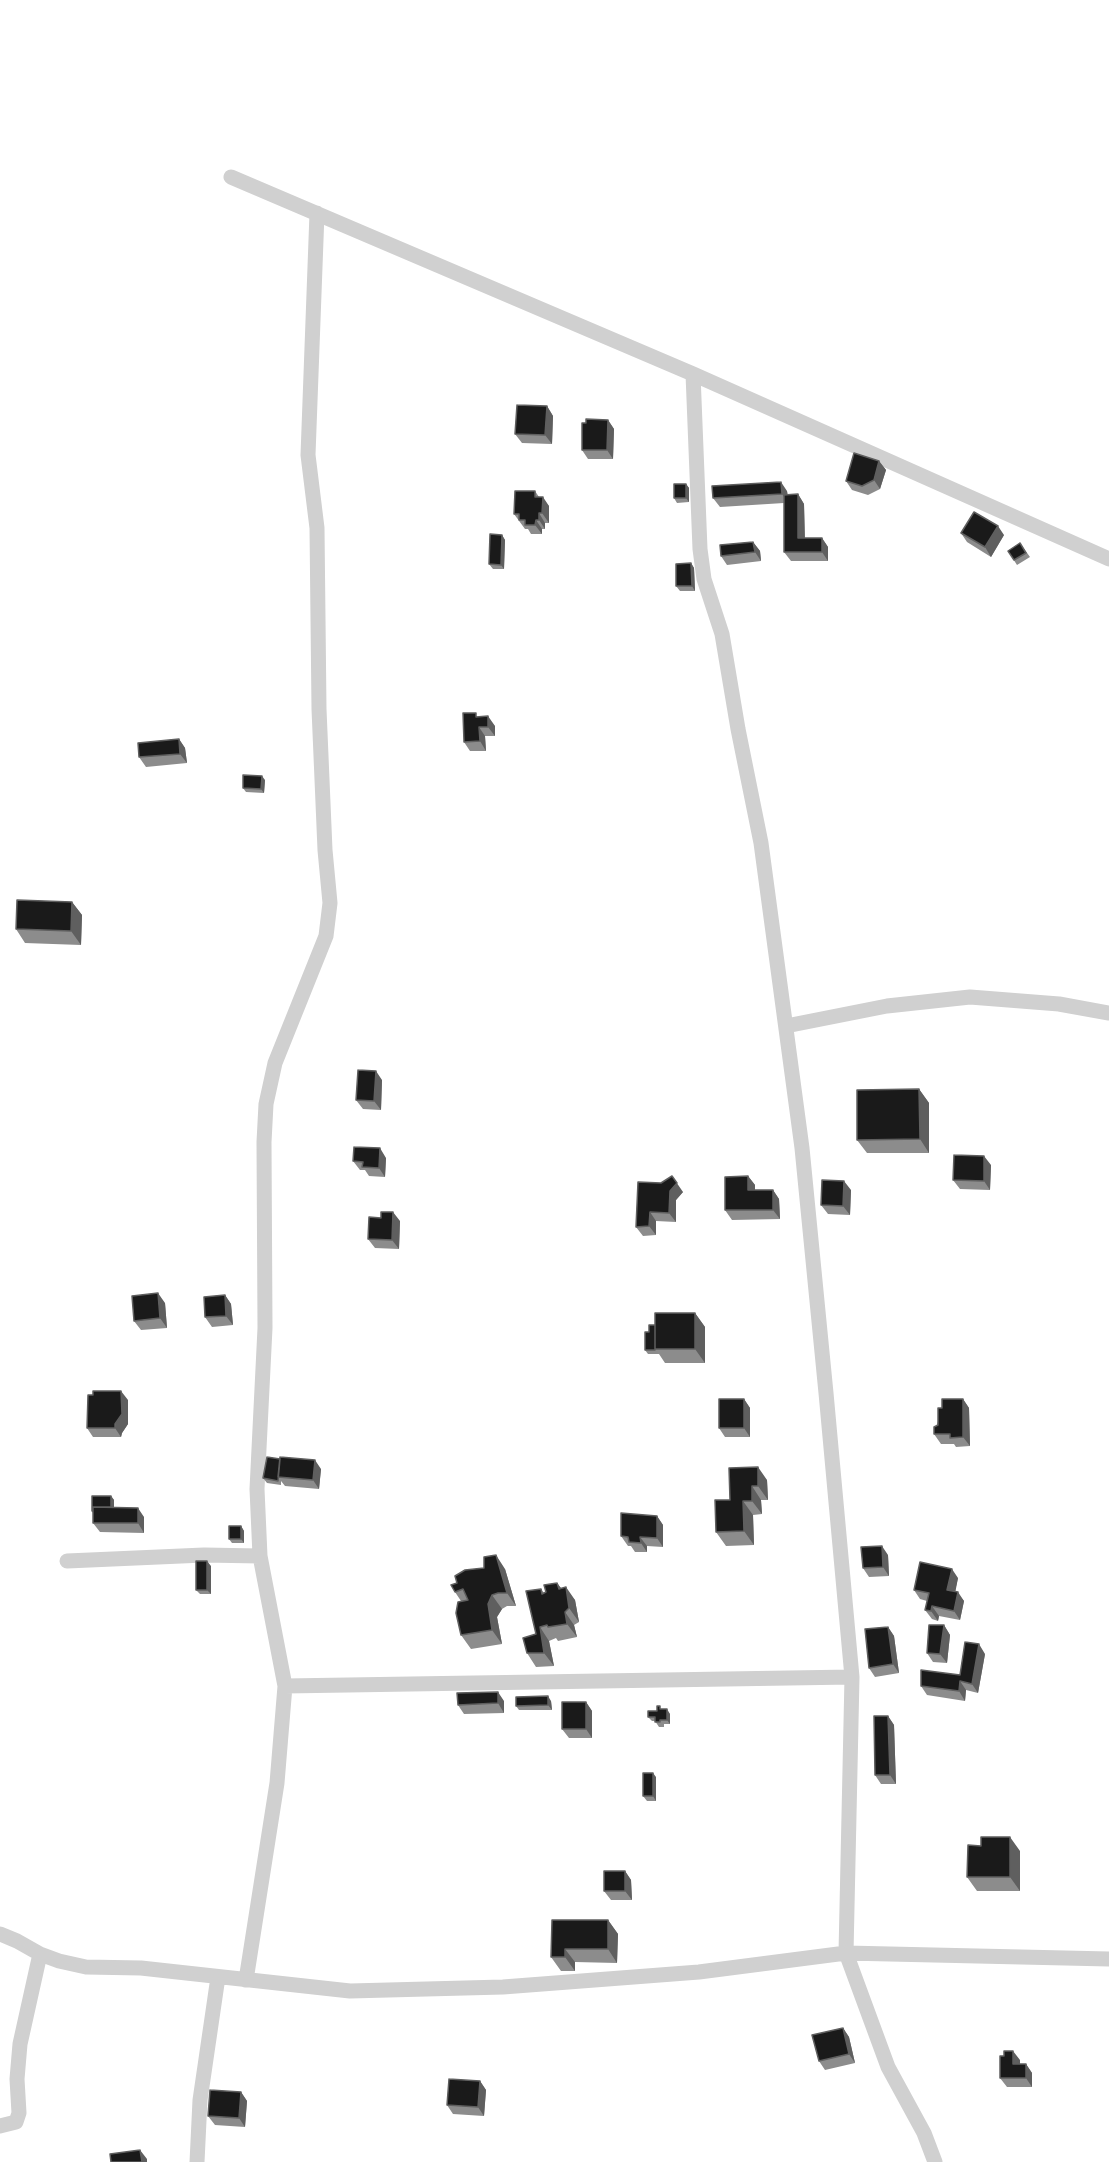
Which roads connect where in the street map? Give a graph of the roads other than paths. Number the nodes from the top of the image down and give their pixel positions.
1 (231, 177) dead end
2 (317, 213) junction
3 (693, 374) junction
4 (1109, 558) edge
5 (1109, 1013) edge
6 (786, 1026) junction
7 (260, 1556) junction
8 (67, 1561) dead end
9 (852, 1677) junction
10 (285, 1686) junction
11 (0, 1934) edge
12 (846, 1953) junction
13 (40, 1954) junction
14 (1109, 1959) edge
15 (218, 1977) junction
16 (246, 1980) junction
17 (0, 2126) edge
18 (197, 2162) edge
19 (935, 2162) edge

1 - 2 street
2 - 3 street
2 - 7 street
3 - 4 street
3 - 6 street
5 - 6 street
6 - 9 street
7 - 8 street
7 - 10 street
9 - 10 street
9 - 12 street
10 - 16 street
11 - 13 street
12 - 14 street
12 - 16 street
12 - 19 street
13 - 15 street
13 - 17 street
15 - 16 street
15 - 18 street

